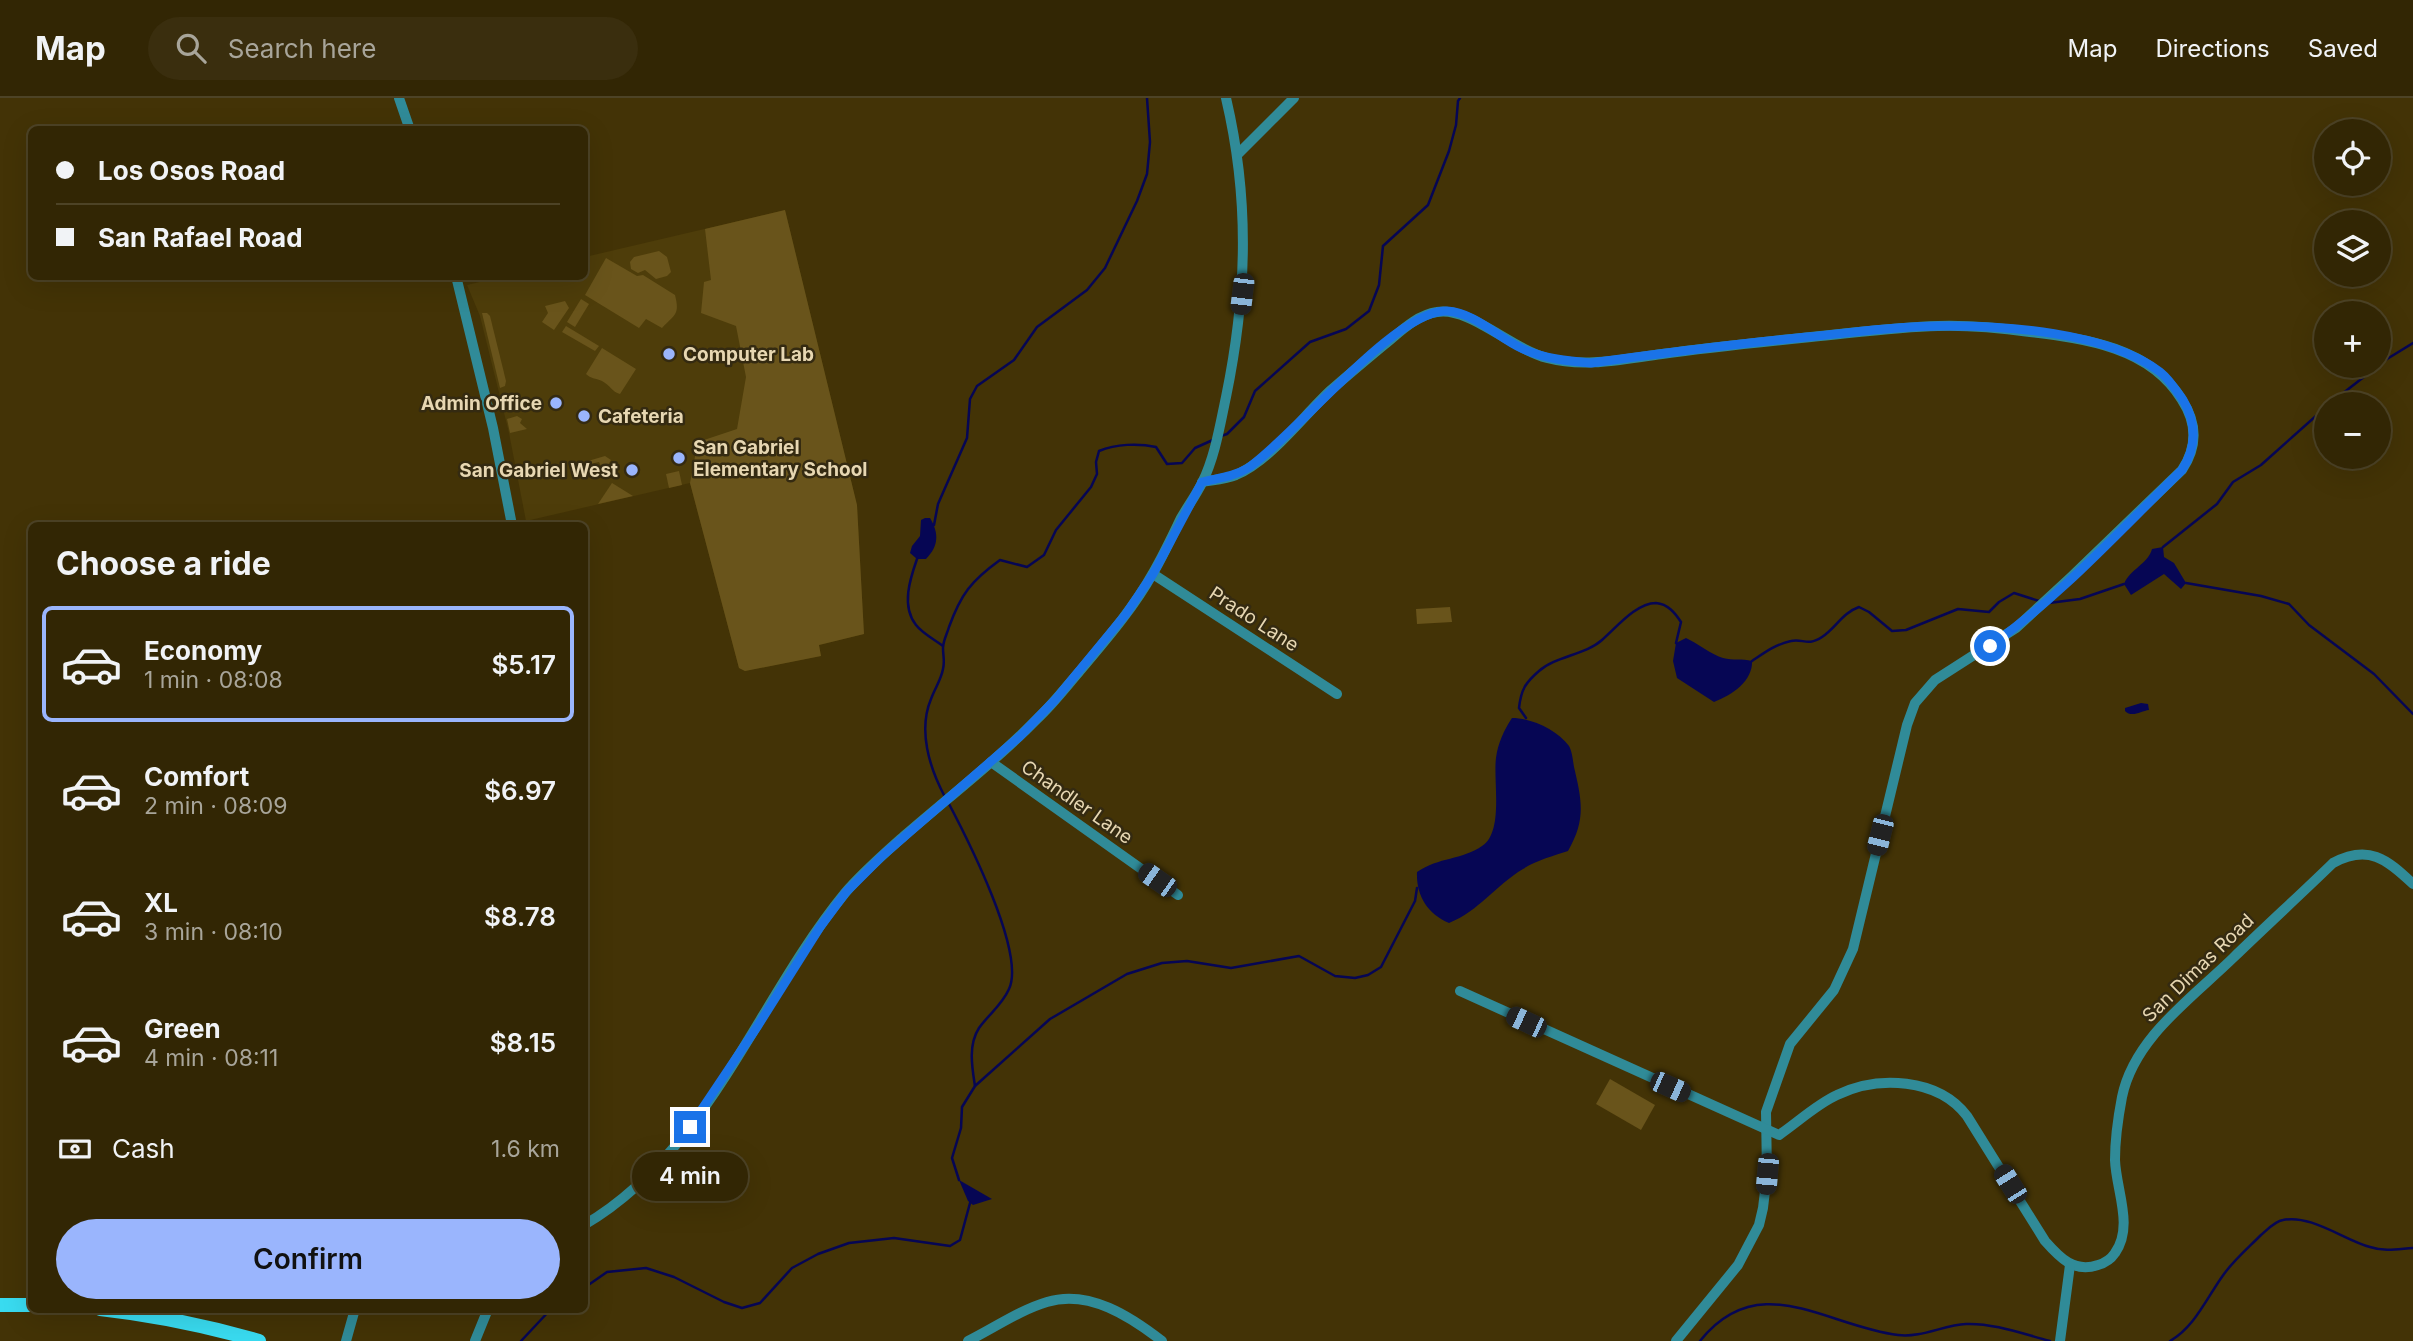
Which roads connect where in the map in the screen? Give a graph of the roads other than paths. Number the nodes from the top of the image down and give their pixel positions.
1 (399, 98) edge
2 (1226, 98) edge
3 (1294, 98) edge
4 (409, 126) edge
5 (1238, 154) junction
6 (457, 280) edge
7 (1202, 482) junction
8 (511, 522) edge
9 (1153, 574) junction
10 (1337, 694) dead end
11 (991, 762) junction
12 (2413, 884) edge
13 (1178, 895) dead end
14 (1460, 991) dead end
15 (1768, 1130) junction
16 (588, 1222) edge
17 (2070, 1265) junction
18 (0, 1305) edge
19 (28, 1305) edge
20 (136, 1313) edge
21 (354, 1313) edge
22 (486, 1313) edge
23 (259, 1341) edge
24 (346, 1341) edge
25 (475, 1341) edge
26 (968, 1341) edge
27 (1162, 1341) edge
28 (1676, 1341) edge
29 (2060, 1341) edge

1 - 4 street
2 - 5 street
3 - 5 street
5 - 7 street
6 - 8 street
7 - 9 street
7 - 15 street
9 - 10 street, Prado Lane
9 - 11 street
11 - 13 street, Chandler Lane
11 - 16 street
12 - 17 street, San Dimas Road
14 - 15 street
15 - 17 street
15 - 28 street
17 - 29 street
18 - 19 main road
20 - 23 main road
21 - 24 street
22 - 25 street
26 - 27 street

